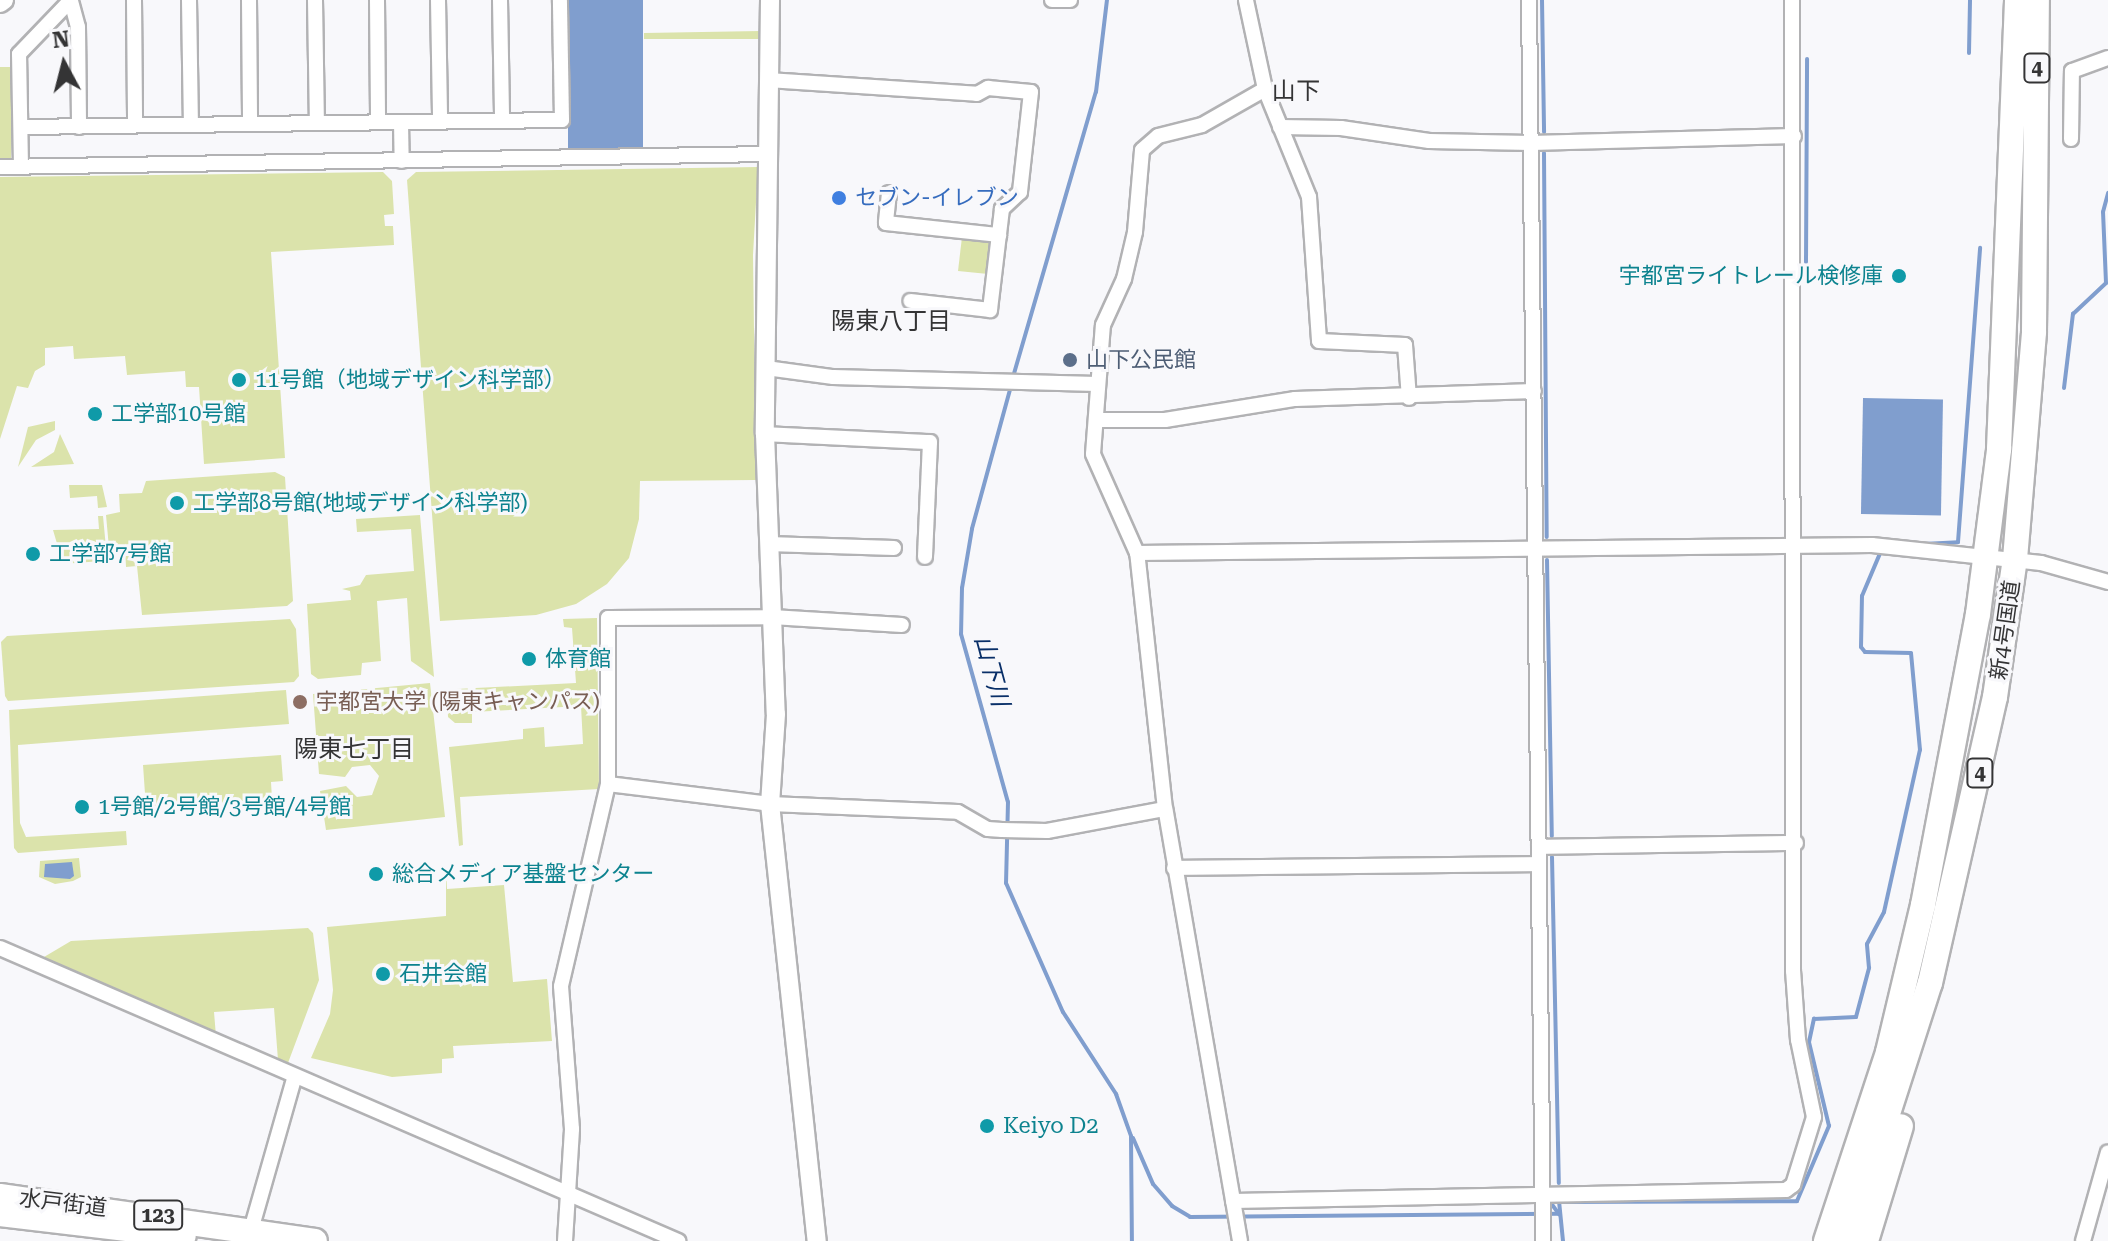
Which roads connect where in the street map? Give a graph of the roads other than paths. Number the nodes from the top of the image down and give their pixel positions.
1 (71, 0) edge
2 (134, 0) edge
3 (189, 0) edge
4 (249, 0) edge
5 (315, 0) edge
6 (377, 0) edge
7 (438, 0) edge
8 (500, 0) edge
9 (560, 0) edge
10 (770, 0) edge
11 (1052, 0) edge
12 (1070, 0) edge
13 (1246, 0) edge
14 (1529, 0) edge
15 (1792, 0) edge
16 (2001, 0) edge
17 (2017, 0) edge
18 (2037, 0) edge
19 (2053, 0) edge
20 (2108, 58) edge
21 (768, 80) junction
22 (1265, 89) junction
23 (440, 120) junction
24 (502, 120) junction
25 (317, 122) junction
26 (378, 122) junction
27 (401, 122) junction
28 (250, 123) junction
29 (191, 124) junction
30 (135, 125) junction
31 (21, 127) junction
32 (79, 127) junction
33 (1280, 127) junction
34 (1794, 136) junction
35 (2013, 136) junction
36 (2038, 137) junction
37 (2071, 139) dead end
38 (1531, 143) junction
39 (767, 154) junction
40 (402, 161) junction
41 (0, 167) edge
42 (21, 167) junction
43 (889, 193) dead end
44 (999, 235) junction
45 (911, 301) dead end
46 (766, 368) junction
47 (1097, 384) junction
48 (1534, 391) junction
49 (1409, 398) junction
50 (1096, 420) junction
51 (765, 434) junction
52 (768, 544) junction
53 (1791, 545) junction
54 (894, 548) dead end
55 (1536, 549) junction
56 (1137, 553) junction
57 (1987, 556) junction
58 (925, 557) dead end
59 (2015, 559) junction
60 (2108, 582) edge
61 (772, 617) junction
62 (902, 625) dead end
63 (608, 784) junction
64 (770, 804) junction
65 (1165, 809) junction
66 (1796, 843) junction
67 (1539, 847) junction
68 (1539, 864) junction
69 (1174, 868) junction
70 (0, 948) edge
71 (1905, 977) junction
72 (1930, 983) junction
73 (295, 1076) junction
74 (2108, 1152) edge
75 (1543, 1194) junction
76 (570, 1195) junction
77 (0, 1196) edge
78 (1233, 1201) junction
79 (0, 1214) edge
80 (1542, 1234) edge
81 (249, 1235) edge
82 (1240, 1237) edge
83 (218, 1241) edge
84 (315, 1241) edge
85 (565, 1241) edge
86 (678, 1241) edge
87 (817, 1241) edge
88 (1811, 1241) edge
89 (1826, 1241) edge
90 (1847, 1241) edge
91 (1866, 1241) edge
92 (2083, 1241) edge

1 - 31 street
1 - 32 street
2 - 30 street
3 - 29 street
4 - 28 street
5 - 25 street
6 - 26 street
7 - 23 street
8 - 24 street
9 - 24 street
10 - 21 street
11 - 12 street
13 - 22 street
14 - 38 street
15 - 34 street
16 - 35 highway
17 - 35 highway, 新4号国道 / 4
18 - 36 highway, 新4号国道 / 4
19 - 36 highway
20 - 37 street
21 - 39 street
21 - 44 street
22 - 33 street
22 - 47 street
23 - 24 street
23 - 27 street
25 - 26 street
25 - 28 street
26 - 27 street
27 - 40 street
28 - 29 street
29 - 30 street
30 - 32 street
31 - 32 street
31 - 42 street
33 - 38 street
33 - 49 street
34 - 38 street
34 - 53 street
35 - 57 highway, 新4号国道 / 4
36 - 59 highway, 新4号国道 / 4
38 - 48 street
39 - 40 street
39 - 46 street
40 - 42 street
41 - 42 street
43 - 44 street
44 - 45 street
46 - 47 street
46 - 51 street
47 - 50 street
48 - 49 street
48 - 55 street
49 - 50 street
50 - 56 street
51 - 52 street
51 - 58 street
52 - 54 street
52 - 61 street
53 - 55 street
53 - 57 street
53 - 66 street
55 - 56 street
55 - 67 street
56 - 65 street
57 - 59 street
57 - 71 highway, 新4号国道 / 4
59 - 60 street
59 - 72 highway, 新4号国道 / 4
61 - 62 street
61 - 63 street
61 - 64 street
63 - 64 street
63 - 76 street
64 - 65 street
64 - 87 street
65 - 69 street
66 - 67 street
66 - 75 street
67 - 68 street
68 - 69 street
68 - 75 street
69 - 78 street
70 - 73 street
71 - 88 highway
71 - 89 highway, 新4号国道 / 4
72 - 90 highway, 新4号国道 / 4
72 - 91 highway
73 - 76 street
73 - 81 street
74 - 92 street
75 - 78 street
75 - 80 street
76 - 85 street
76 - 86 street
77 - 81 highway, 水戸街道 / 123
78 - 82 street
79 - 83 highway, 水戸街道 / 123
81 - 84 highway, 水戸街道 / 123

